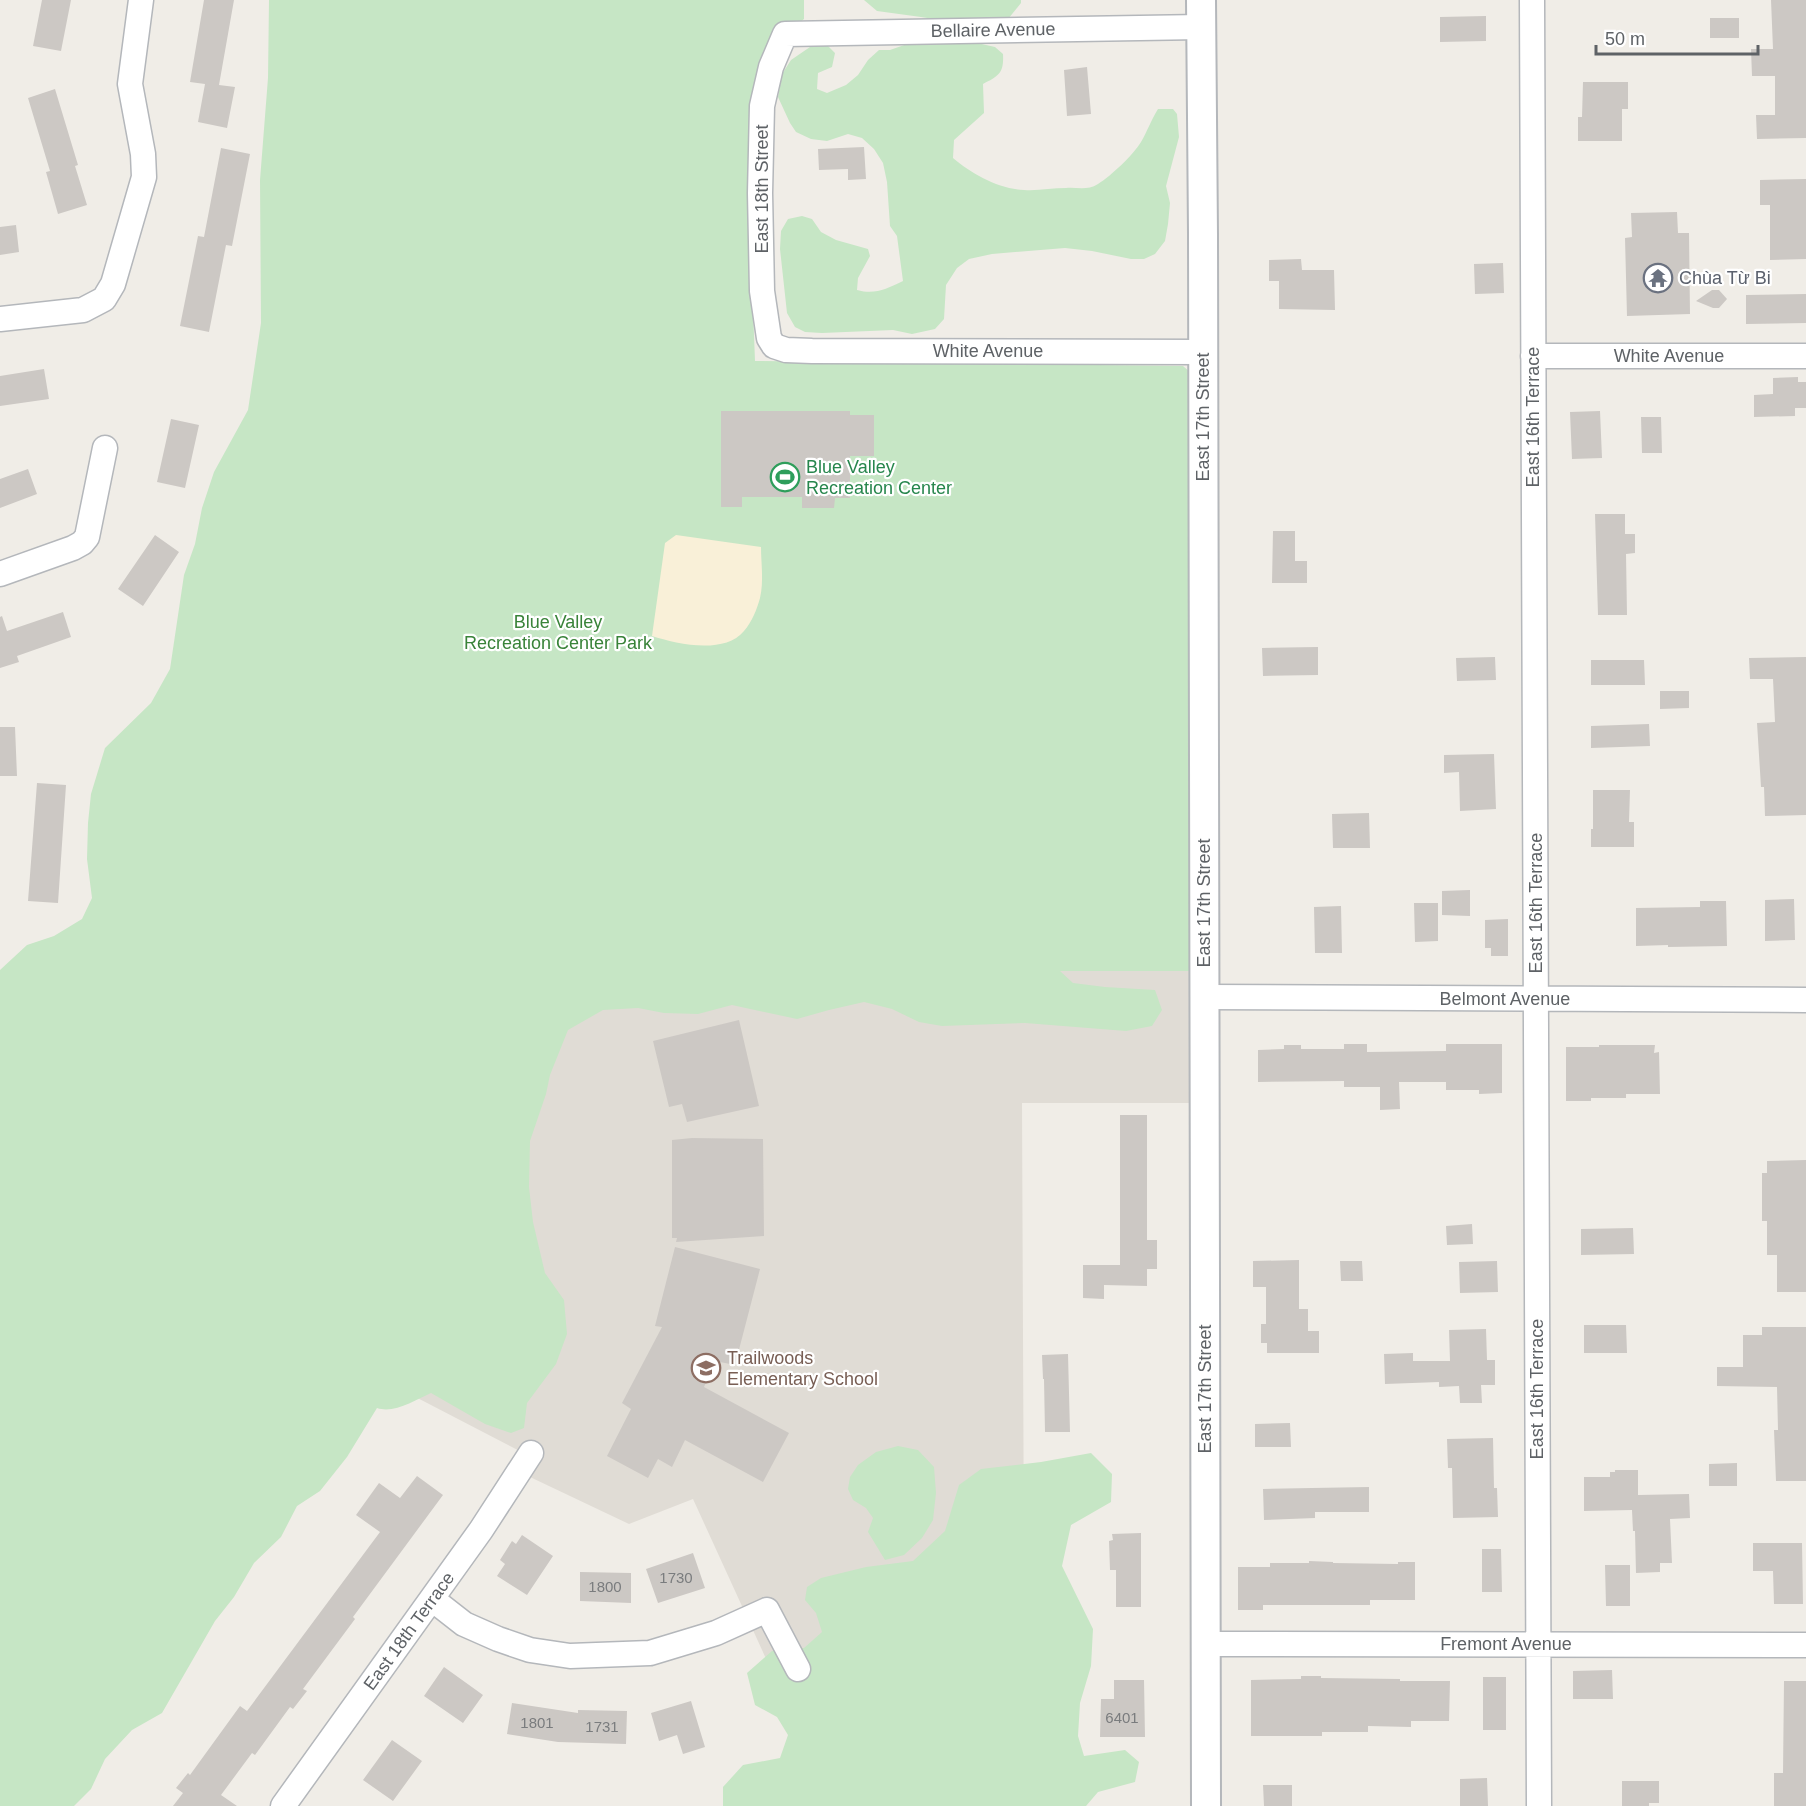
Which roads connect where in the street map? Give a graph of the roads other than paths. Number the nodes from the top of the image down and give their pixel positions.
1 (141, 0) edge
2 (1532, 0) edge
3 (1201, 13) edge
4 (785, 34) joint
5 (0, 319) edge
6 (774, 346) joint
7 (1202, 352) junction
8 (1533, 356) junction
9 (1806, 356) edge
10 (105, 448) dead end
11 (0, 574) edge
12 (1204, 997) junction
13 (1536, 999) junction
14 (1806, 1000) edge
15 (531, 1453) dead end
16 (432, 1599) junction
17 (1206, 1644) junction
18 (1539, 1644) junction
19 (1806, 1645) edge
20 (798, 1669) dead end
21 (283, 1806) edge
22 (1206, 1806) edge
23 (1539, 1806) edge

1 - 5 street
2 - 8 street, East 16th Terrace
3 - 4 street, Bellaire Avenue
3 - 7 street, East 17th Street
4 - 6 street, East 18th Street
6 - 7 street, White Avenue
7 - 12 street, East 17th Street
8 - 9 street, White Avenue
8 - 13 street, East 16th Terrace
10 - 11 street
12 - 13 street, Belmont Avenue
12 - 17 street, East 17th Street
13 - 14 street, Belmont Avenue
13 - 18 street, East 16th Terrace
15 - 16 street, East 18th Terrace
16 - 20 street
16 - 21 street, East 18th Terrace
17 - 18 street, Fremont Avenue
17 - 22 street, East 17th Street
18 - 19 street, Fremont Avenue
18 - 23 street, East 16th Terrace

